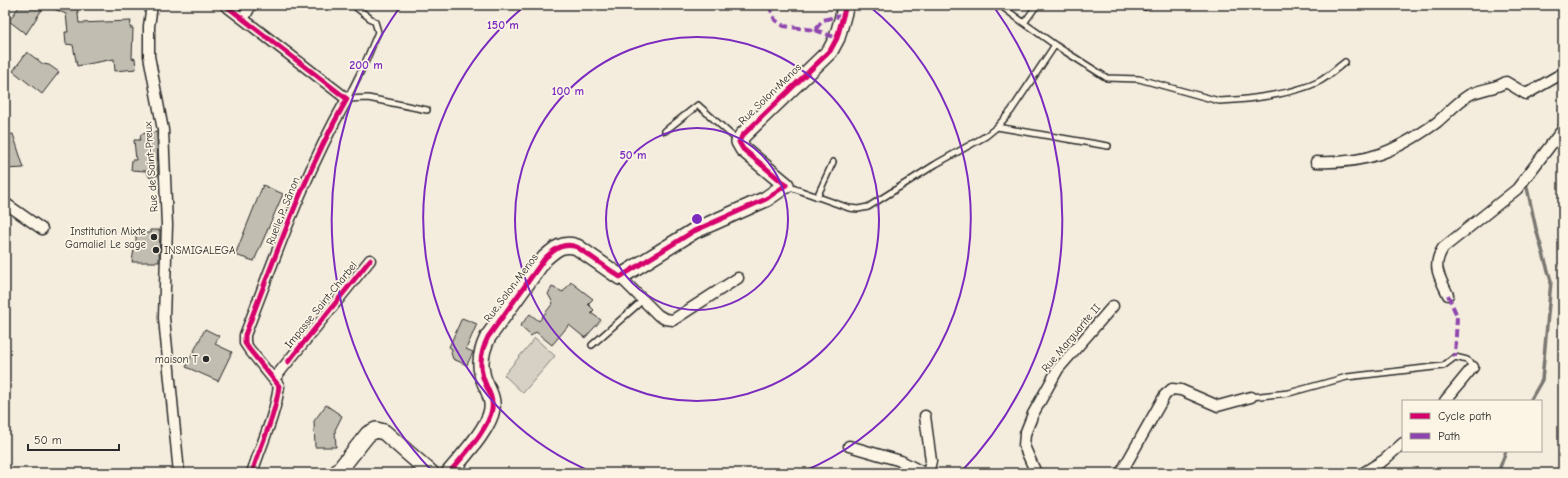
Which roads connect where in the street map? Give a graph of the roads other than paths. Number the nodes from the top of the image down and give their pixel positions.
1 (152, 5) edge
2 (225, 5) edge
3 (251, 5) edge
4 (353, 5) edge
5 (846, 5) edge
6 (1000, 5) edge
7 (1037, 5) edge
8 (244, 18) junction
9 (1024, 23) junction
10 (1055, 44) junction
11 (1345, 62) dead end
12 (1563, 73) edge
13 (347, 99) junction
14 (427, 110) dead end
15 (997, 127) junction
16 (1563, 129) edge
17 (665, 131) dead end
18 (740, 142) junction
19 (1108, 146) dead end
20 (833, 162) dead end
21 (1316, 162) dead end
22 (786, 185) junction
23 (816, 197) junction
24 (5, 203) edge
25 (42, 229) dead end
26 (370, 260) dead end
27 (620, 277) junction
28 (738, 278) dead end
29 (1448, 295) dead end
30 (643, 300) junction
31 (1113, 306) dead end
32 (592, 344) dead end
33 (1473, 367) joint
34 (274, 379) junction
35 (1250, 397) joint
36 (1447, 400) edge
37 (925, 416) dead end
38 (1402, 444) edge
39 (849, 446) dead end
40 (178, 473) edge
41 (252, 473) edge
42 (338, 473) edge
43 (431, 473) edge
44 (449, 473) edge
45 (924, 473) edge
46 (928, 473) edge
47 (1036, 473) edge
48 (1120, 473) edge
49 (1363, 473) edge

1 - 40 street, Rue de Saint-Preux
2 - 8 street
3 - 8 street
4 - 13 lane
5 - 18 street, Rue Solon Menos
6 - 9 lane
7 - 9 lane
8 - 13 street
9 - 10 lane
10 - 11 lane
10 - 15 lane
12 - 21 street
13 - 14 lane
13 - 34 street, Ruelle P. Sânon
15 - 19 lane
15 - 23 lane
16 - 29 street
17 - 18 lane
18 - 22 street, Rue Solon Menos
20 - 23 lane
22 - 23 lane
22 - 27 street
24 - 25 street
26 - 34 street, Impasse Saint-Charbel
27 - 30 street
27 - 44 street, Rue Solon Menos
28 - 30 street
30 - 32 lane
31 - 47 street, Rue Marguarite II
33 - 35 lane
33 - 36 street
34 - 41 street, Ruelle P. Sânon
35 - 48 street
37 - 46 street
38 - 49 street
39 - 45 street
42 - 43 street

